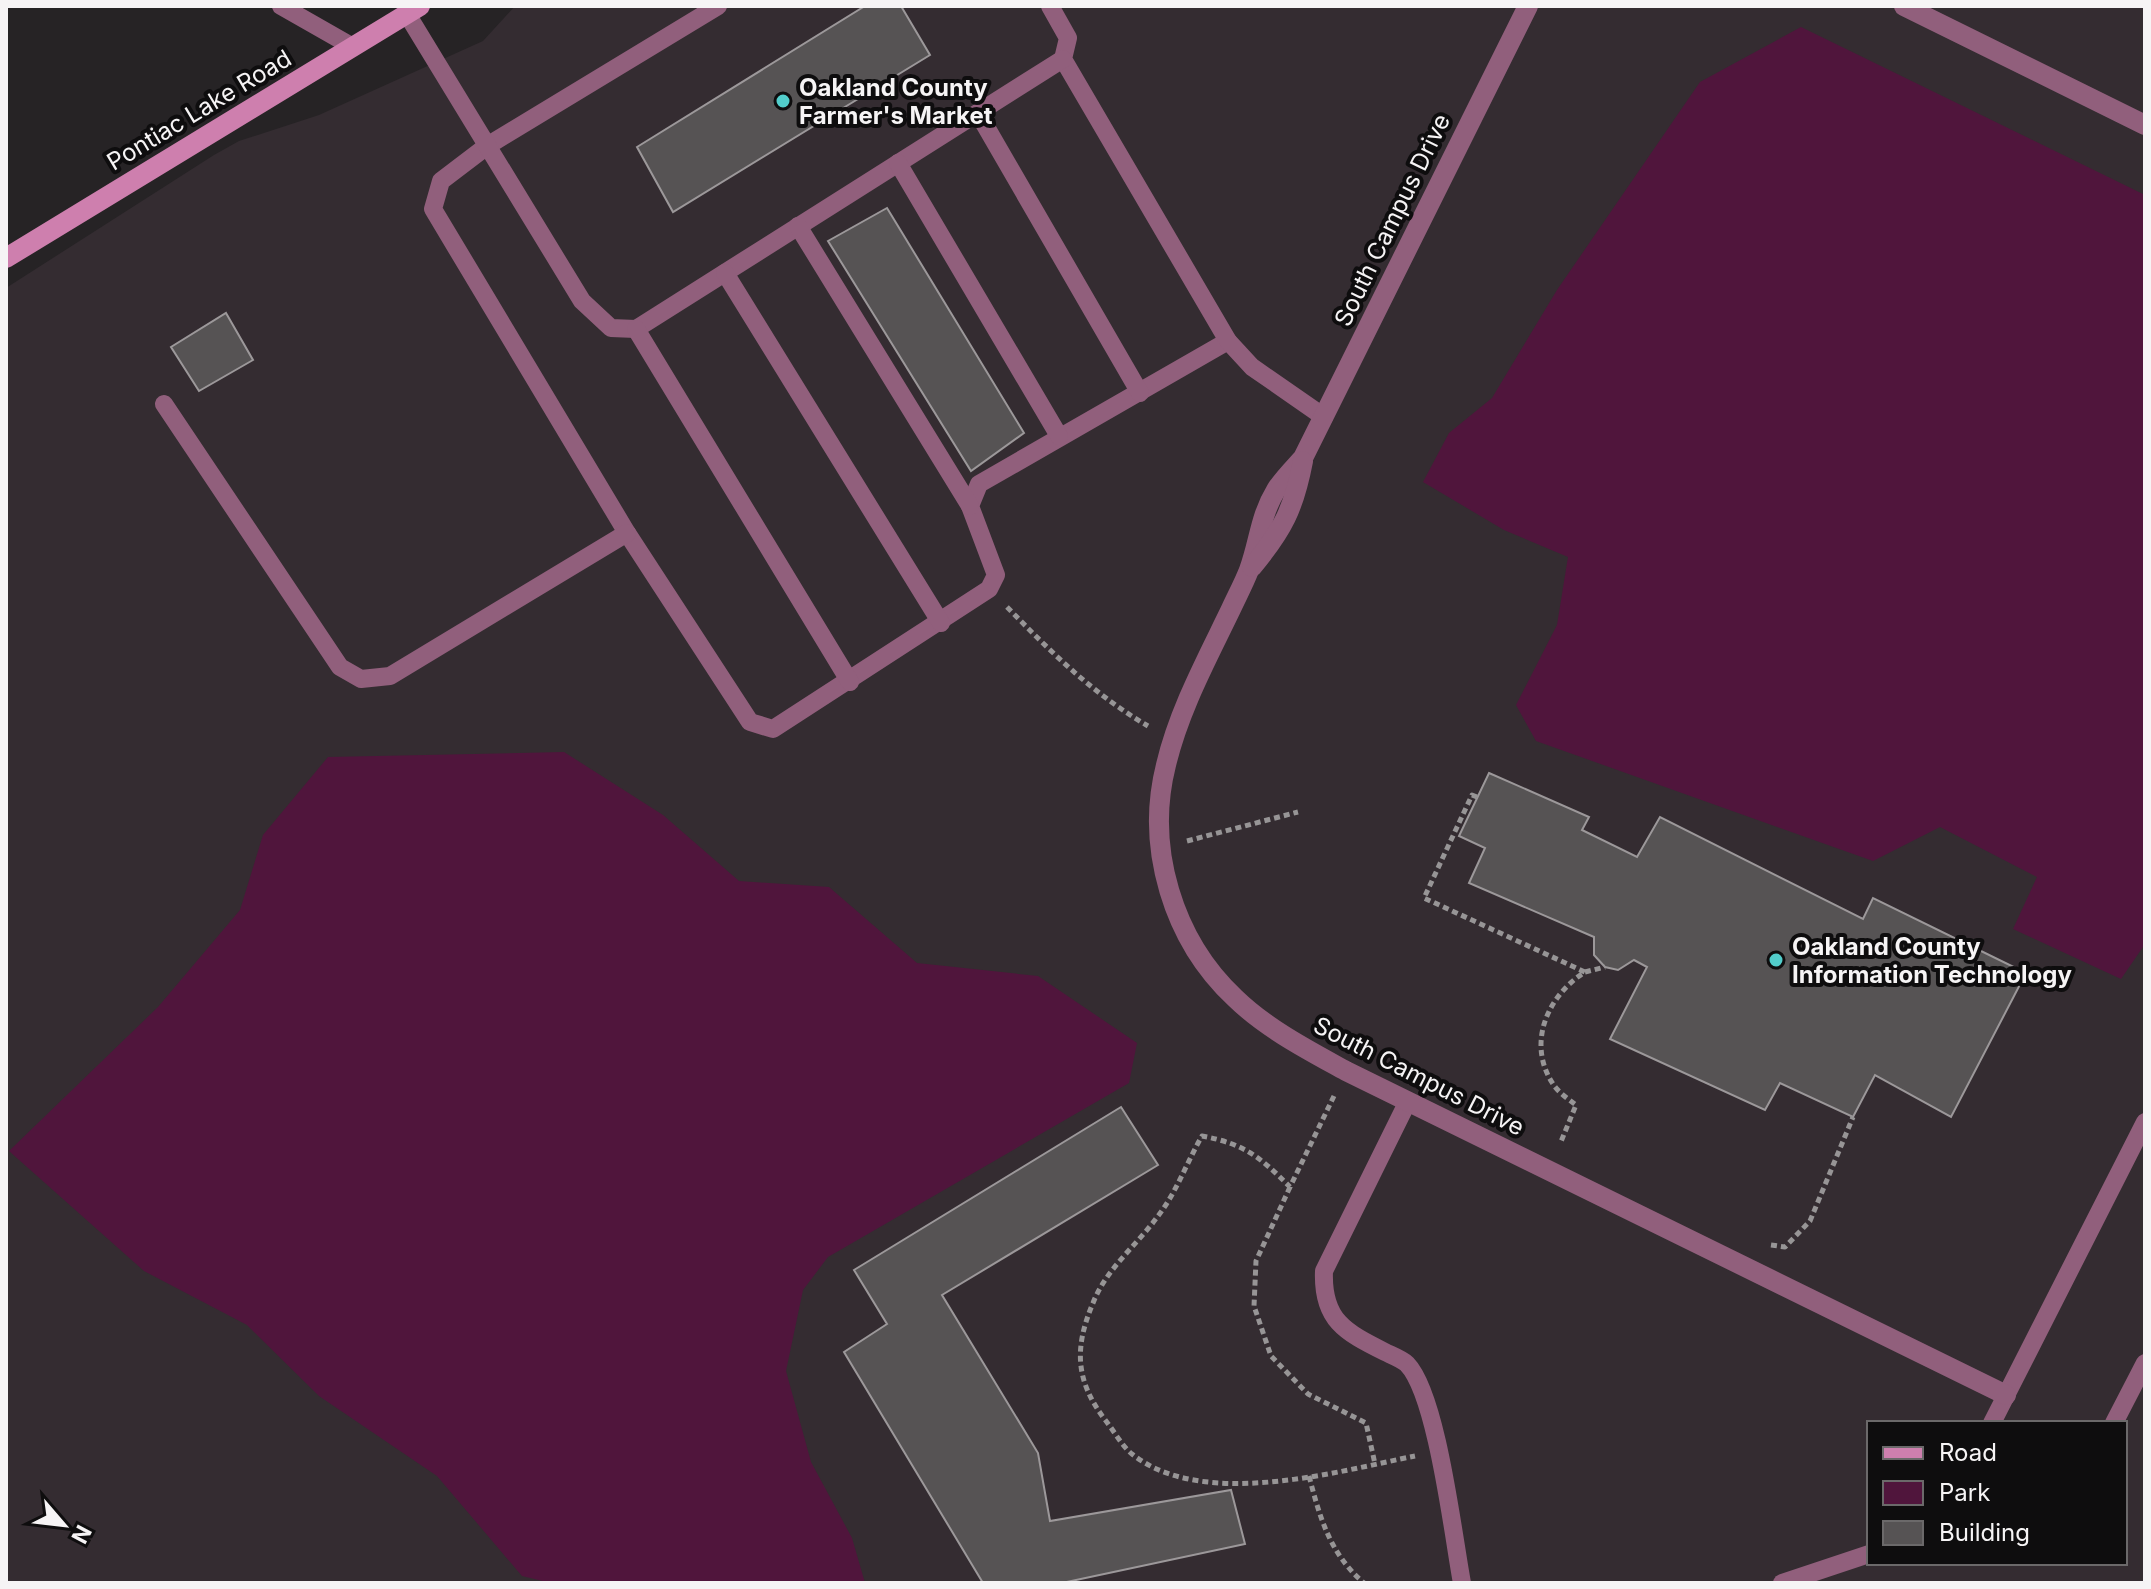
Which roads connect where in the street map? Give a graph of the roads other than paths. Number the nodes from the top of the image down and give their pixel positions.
1 (281, 6) edge
2 (718, 6) edge
3 (1050, 6) edge
4 (1528, 6) edge
5 (1904, 6) edge
6 (413, 10) edge
7 (353, 47) junction
8 (1063, 59) junction
9 (978, 113) junction
10 (2145, 125) edge
11 (487, 146) junction
12 (898, 163) junction
13 (798, 226) junction
14 (6, 258) edge
15 (725, 273) junction
16 (636, 329) junction
17 (1228, 341) junction
18 (1140, 393) junction
19 (164, 404) dead end
20 (1324, 417) junction
21 (1059, 436) junction
22 (970, 506) junction
23 (627, 533) junction
24 (941, 623) junction
25 (850, 682) junction
26 (1408, 1101) junction
27 (2145, 1122) edge
28 (2145, 1363) edge
29 (2006, 1395) junction
30 (1993, 1421) edge
31 (2115, 1421) edge
32 (1867, 1555) edge
33 (1462, 1583) edge
34 (1782, 1583) edge

1 - 7 lane
2 - 11 lane
3 - 8 lane
4 - 20 street, South Campus Drive
5 - 10 street
6 - 7 main road, Pontiac Lake Road
6 - 11 lane
7 - 14 main road, Pontiac Lake Road
8 - 9 lane
8 - 17 lane
9 - 12 lane
9 - 18 lane
11 - 16 lane
11 - 23 lane
12 - 13 lane
12 - 21 lane
13 - 15 lane
13 - 22 lane
15 - 16 lane
15 - 24 lane
16 - 25 lane
17 - 18 lane
17 - 20 lane
18 - 21 lane
19 - 23 lane
20 - 26 street, South Campus Drive
21 - 22 lane
22 - 24 lane
23 - 25 lane
24 - 25 lane
26 - 29 street, South Campus Drive
26 - 33 lane
27 - 29 lane
28 - 31 lane
29 - 30 lane
32 - 34 lane

